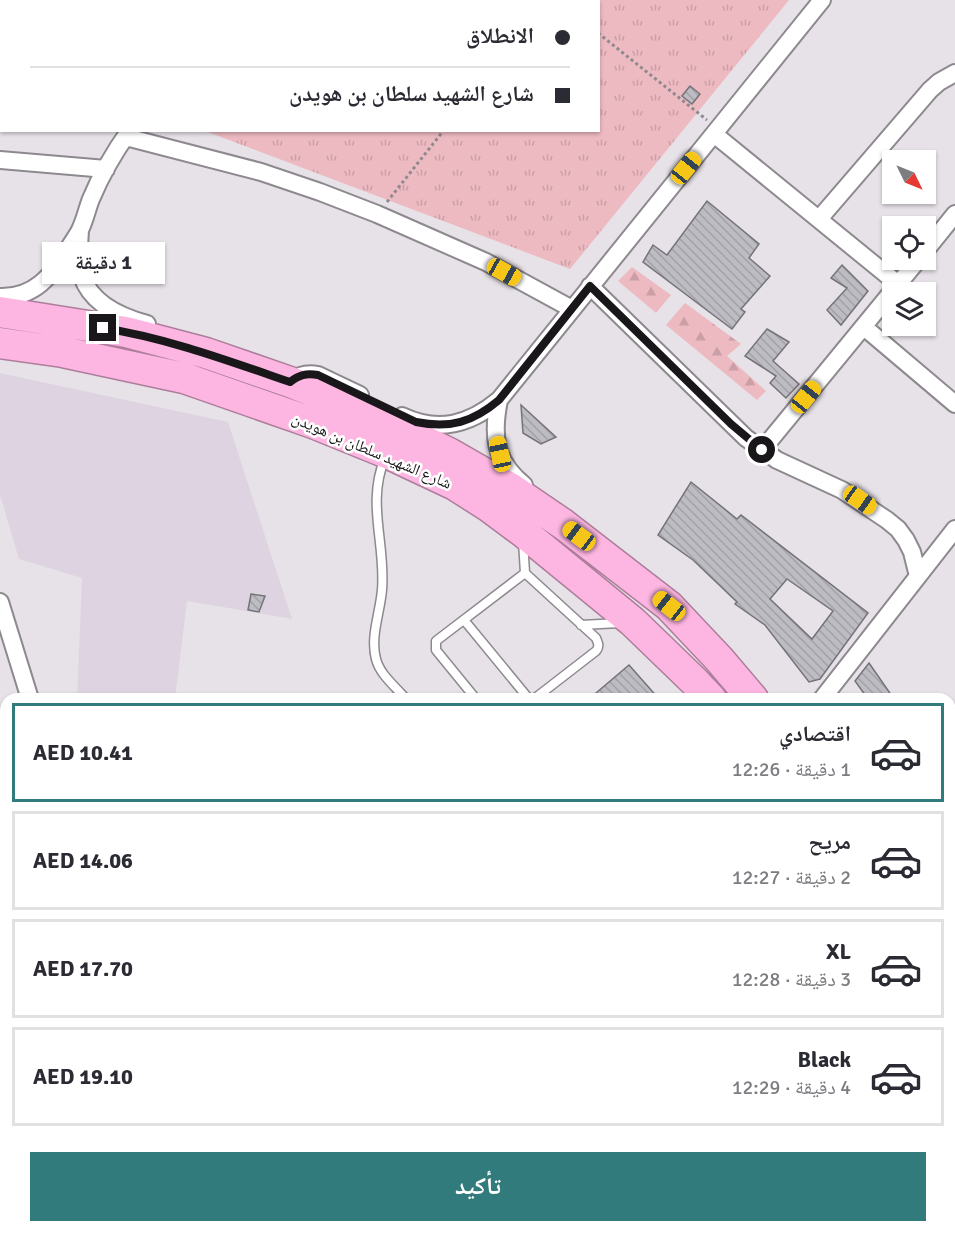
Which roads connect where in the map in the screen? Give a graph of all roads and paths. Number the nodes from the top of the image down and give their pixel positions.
1 (822, 0) edge
2 (600, 35) edge
3 (955, 73) edge
4 (716, 131) junction
5 (442, 132) edge
6 (128, 134) edge
7 (0, 160) edge
8 (106, 169) junction
9 (377, 214) junction
10 (819, 219) junction
11 (953, 219) edge
12 (80, 230) junction
13 (936, 239) edge
14 (910, 270) edge
15 (896, 282) edge
16 (900, 282) edge
17 (590, 286) junction
18 (0, 297) edge
19 (882, 304) edge
20 (572, 309) junction
21 (0, 312) edge
22 (864, 327) junction
23 (0, 343) edge
24 (290, 382) junction
25 (499, 400) junction
26 (955, 404) edge
27 (762, 450) junction
28 (387, 453) junction
29 (563, 524) junction
30 (955, 530) edge
31 (523, 532) junction
32 (525, 573) junction
33 (918, 576) junction
34 (0, 602) edge
35 (464, 620) junction
36 (633, 622) junction
37 (581, 625) junction
38 (745, 689) edge
39 (28, 693) edge
40 (400, 693) edge
41 (471, 693) edge
42 (527, 693) edge
43 (540, 693) edge
44 (705, 693) edge
45 (722, 693) edge
46 (733, 693) edge
47 (827, 693) edge

1 - 4 street
2 - 4 path
3 - 10 street
4 - 10 street
4 - 17 street
5 - 9 path
6 - 8 street
6 - 9 street
7 - 8 street
8 - 12 street
9 - 20 street
10 - 15 street
11 - 13 street
12 - 18 street
12 - 24 street
14 - 16 street
17 - 20 street
17 - 27 street
19 - 22 street
20 - 25 street
21 - 24 highway, شارع الشهيد سلطان بن هويدن
22 - 26 street
22 - 27 street
23 - 28 highway, شارع الشهيد سلطان بن هويدن
24 - 25 street
24 - 29 highway, شارع الشهيد سلطان بن هويدن
25 - 29 street
27 - 33 street
28 - 31 highway, شارع الشهيد سلطان بن هويدن
28 - 40 lane
29 - 38 highway, شارع الشهيد سلطان بن هويدن
30 - 33 street
31 - 32 lane
31 - 36 highway, شارع الشهيد سلطان بن هويدن
32 - 35 lane
32 - 37 lane
33 - 47 street
34 - 39 street
35 - 41 lane
35 - 42 lane
36 - 37 lane
36 - 44 highway, شارع الشهيد سلطان بن هويدن
36 - 45 highway
37 - 43 lane
38 - 46 highway

